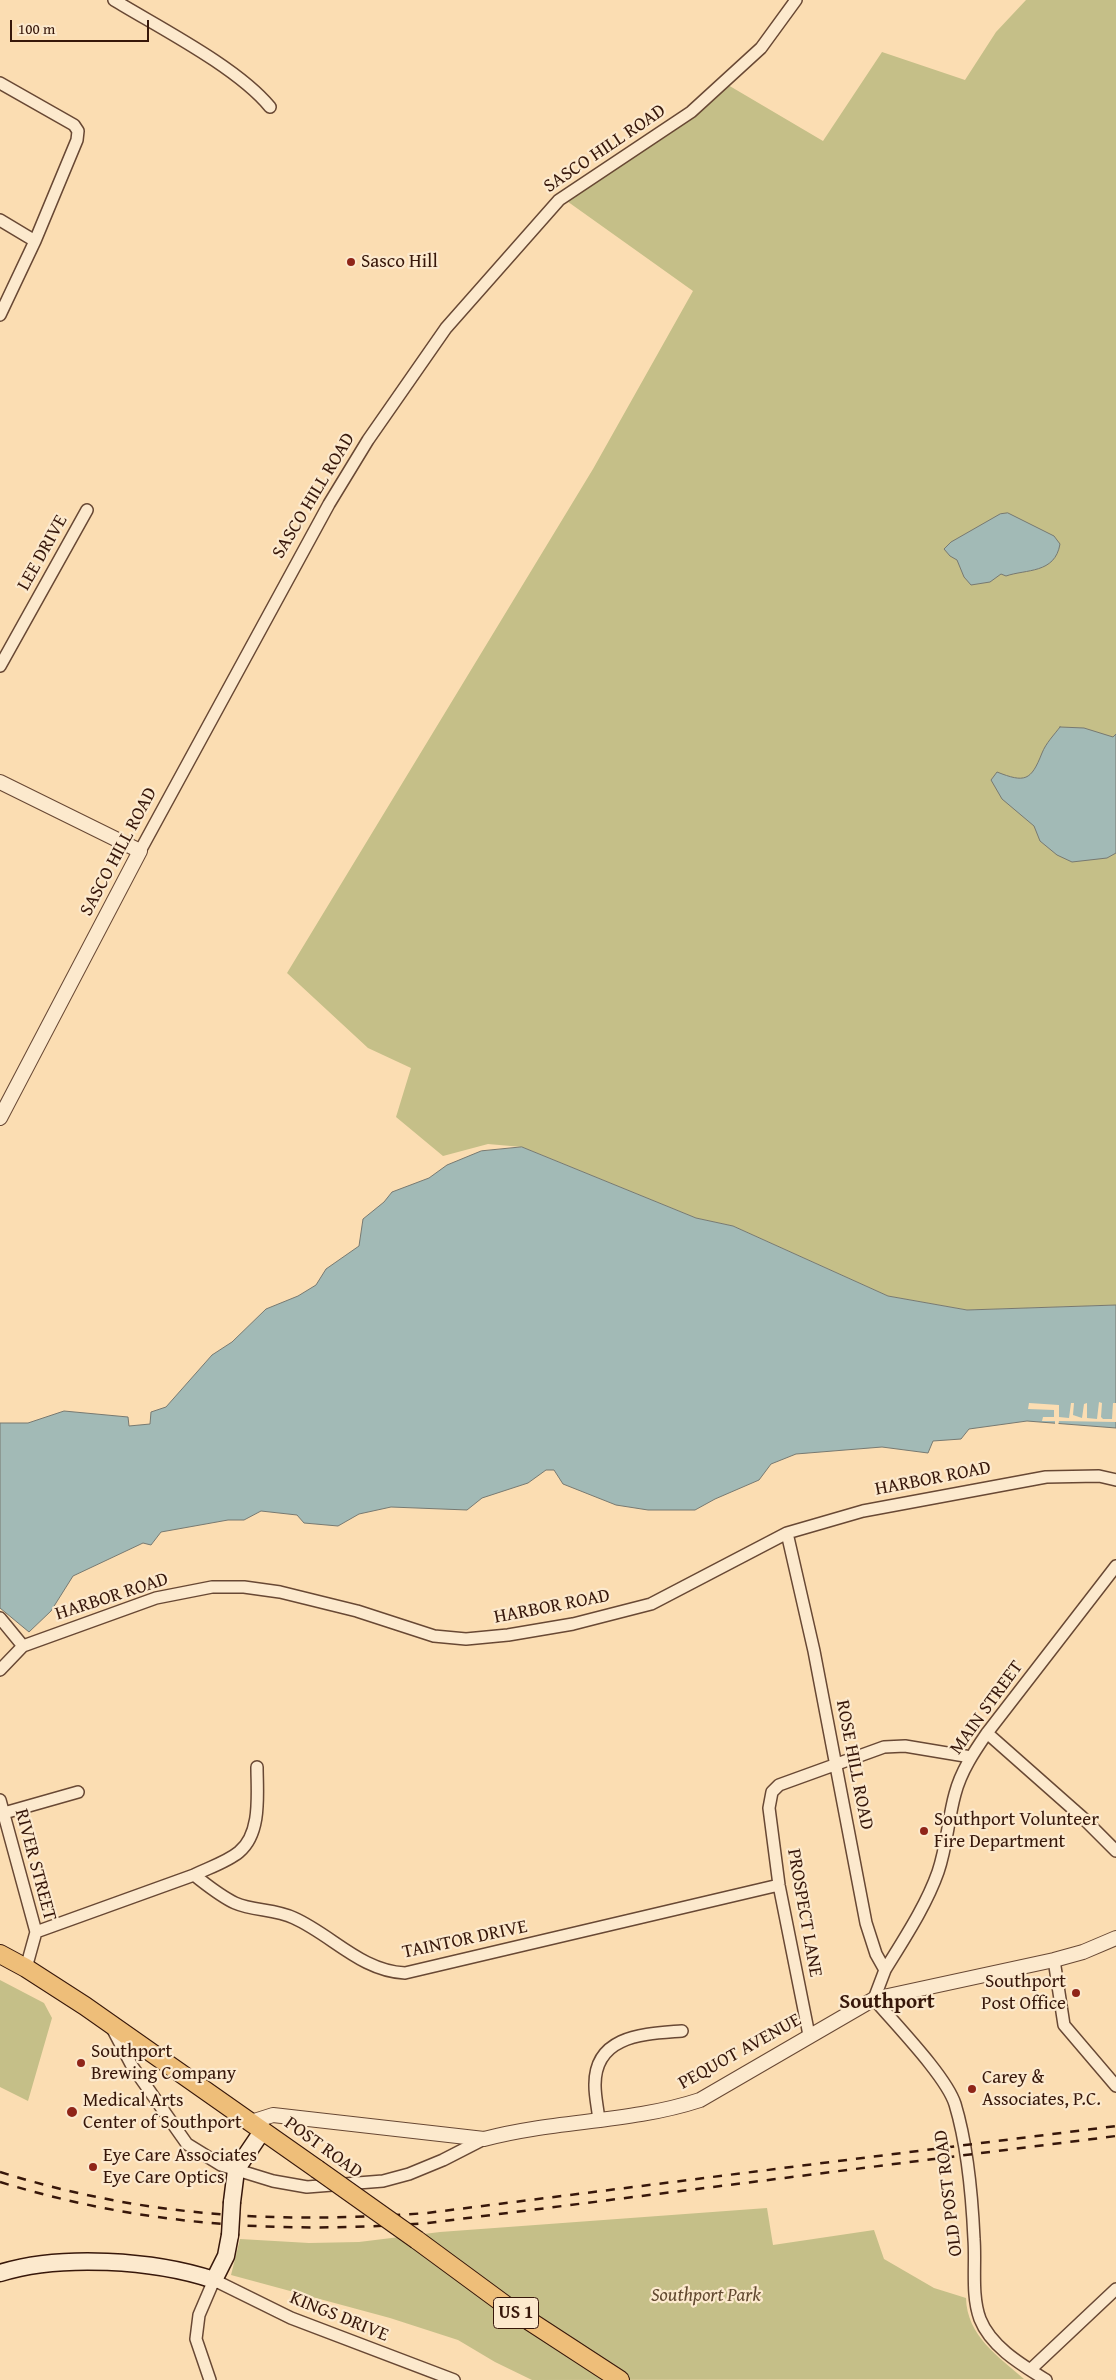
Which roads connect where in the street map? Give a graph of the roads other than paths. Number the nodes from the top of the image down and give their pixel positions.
1 (114, 0) edge
2 (796, 0) edge
3 (0, 83) edge
4 (270, 107) dead end
5 (0, 220) edge
6 (35, 241) junction
7 (0, 315) edge
8 (87, 510) dead end
9 (0, 666) edge
10 (0, 782) edge
11 (140, 851) junction
12 (0, 1118) edge
13 (1116, 1480) edge
14 (787, 1533) junction
15 (1116, 1566) edge
16 (0, 1618) edge
17 (23, 1646) junction
18 (0, 1670) edge
19 (987, 1733) junction
20 (971, 1757) junction
21 (836, 1764) junction
22 (257, 1767) dead end
23 (78, 1792) dead end
24 (0, 1800) edge
25 (4, 1813) junction
26 (1116, 1851) edge
27 (194, 1875) junction
28 (779, 1885) junction
29 (36, 1932) junction
30 (1116, 1938) edge
31 (0, 1954) edge
32 (1054, 1960) junction
33 (26, 1968) junction
34 (885, 1970) junction
35 (874, 1999) junction
36 (110, 2024) junction
37 (682, 2031) dead end
38 (809, 2036) junction
39 (1116, 2086) edge
40 (599, 2121) junction
41 (257, 2126) junction
42 (484, 2139) junction
43 (236, 2170) junction
44 (0, 2273) edge
45 (214, 2280) junction
46 (1116, 2288) edge
47 (1030, 2370) junction
48 (210, 2380) edge
49 (454, 2380) edge
50 (620, 2380) edge
51 (1046, 2380) edge

1 - 4 street
2 - 11 street, SASCO HILL ROAD
3 - 6 street
5 - 6 street
6 - 7 street
8 - 9 street, LEE DRIVE
10 - 11 street
11 - 12 street, SASCO HILL ROAD
13 - 14 street, HARBOR ROAD
14 - 17 street, HARBOR ROAD
14 - 21 street, ROSE HILL ROAD
15 - 19 street, MAIN STREET
16 - 17 street
17 - 18 street
19 - 20 street, MAIN STREET
19 - 26 street
20 - 21 street
20 - 34 street, MAIN STREET
21 - 28 street, PROSPECT LANE
21 - 34 street, ROSE HILL ROAD
22 - 27 street
23 - 25 street
24 - 25 street, RIVER STREET
25 - 29 street, RIVER STREET
27 - 28 street, TAINTOR DRIVE
27 - 29 street
28 - 38 street, PROSPECT LANE
29 - 33 street, RIVER STREET
30 - 32 street, PEQUOT AVENUE
31 - 33 main road, POST ROAD / US 1
32 - 35 street, PEQUOT AVENUE
32 - 39 street
33 - 36 main road, POST ROAD / US 1
34 - 35 street
35 - 38 street, PEQUOT AVENUE
35 - 47 street, OLD POST ROAD
36 - 41 main road, POST ROAD / US 1
36 - 43 street
37 - 40 street
38 - 40 street, PEQUOT AVENUE
40 - 42 street, PEQUOT AVENUE
41 - 42 street, PEQUOT AVENUE
41 - 43 main road
41 - 50 main road, POST ROAD / US 1, bridge
42 - 43 street
43 - 45 main road, bridge
44 - 45 main road
45 - 48 street
45 - 49 street, KINGS DRIVE
46 - 47 street
47 - 51 street, OLD POST ROAD

